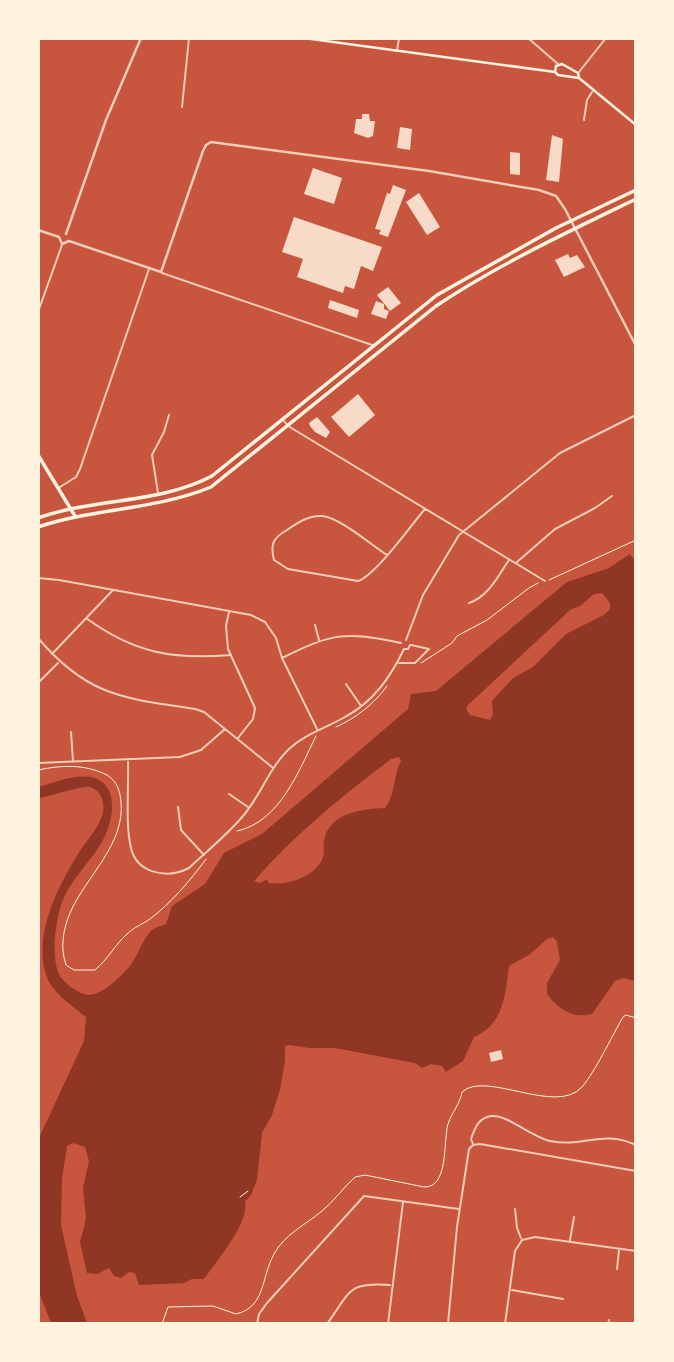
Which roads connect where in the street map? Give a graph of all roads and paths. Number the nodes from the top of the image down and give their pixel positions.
1 (141, 38) edge
2 (189, 38) edge
3 (304, 38) edge
4 (399, 38) edge
5 (528, 38) edge
6 (606, 38) edge
7 (397, 51) junction
8 (558, 64) junction
9 (555, 72) junction
10 (578, 72) junction
11 (579, 78) junction
12 (593, 91) junction
13 (182, 107) dead end
14 (584, 120) dead end
15 (635, 125) edge
16 (635, 190) edge
17 (635, 199) edge
18 (572, 221) junction
19 (575, 228) junction
20 (38, 230) edge
21 (66, 234) junction
22 (59, 237) junction
23 (69, 241) junction
24 (62, 244) junction
25 (149, 268) junction
26 (161, 272) junction
27 (38, 312) edge
28 (373, 345) junction
29 (635, 346) edge
30 (169, 415) dead end
31 (635, 415) edge
32 (283, 420) junction
33 (288, 426) junction
34 (39, 458) edge
35 (59, 487) junction
36 (158, 493) junction
37 (612, 495) dead end
38 (71, 508) junction
39 (425, 509) junction
40 (75, 516) junction
41 (38, 519) edge
42 (38, 527) edge
43 (464, 532) junction
44 (635, 540) edge
45 (387, 555) junction
46 (509, 559) junction
47 (516, 563) junction
48 (38, 578) edge
49 (545, 581) junction
50 (113, 590) junction
51 (469, 603) dead end
52 (229, 611) junction
53 (86, 618) junction
54 (315, 625) dead end
55 (38, 638) edge
56 (319, 640) junction
57 (406, 640) junction
58 (401, 643) junction
59 (410, 645) junction
60 (404, 649) junction
61 (52, 654) junction
62 (231, 655) junction
63 (282, 658) junction
64 (59, 662) junction
65 (397, 662) junction
66 (417, 666) dead end
67 (38, 683) edge
68 (346, 684) dead end
69 (362, 706) junction
70 (226, 728) junction
71 (317, 730) junction
72 (71, 732) dead end
73 (238, 738) junction
74 (128, 759) junction
75 (73, 761) junction
76 (38, 763) edge
77 (273, 767) junction
78 (229, 794) dead end
79 (178, 807) dead end
80 (248, 808) junction
81 (204, 855) junction
82 (635, 1018) edge
83 (473, 1145) junction
84 (635, 1146) edge
85 (635, 1171) edge
86 (248, 1191) dead end
87 (240, 1197) dead end
88 (404, 1201) junction
89 (460, 1209) junction
90 (515, 1209) dead end
91 (574, 1217) dead end
92 (522, 1240) junction
93 (570, 1242) junction
94 (620, 1249) junction
95 (635, 1251) edge
96 (617, 1269) dead end
97 (391, 1285) junction
98 (510, 1290) junction
99 (563, 1298) dead end
100 (162, 1324) edge
101 (257, 1324) edge
102 (327, 1324) edge
103 (388, 1324) edge
104 (448, 1324) edge
105 (505, 1324) edge

1 - 21 street
2 - 13 street
3 - 7 main road
4 - 7 street
5 - 8 street
6 - 10 street
7 - 9 main road
8 - 9 main road
8 - 10 main road
9 - 11 main road
10 - 11 main road
11 - 12 main road
12 - 14 street
12 - 15 main road
16 - 18 main road
17 - 19 main road
18 - 19 street
18 - 26 street
18 - 28 main road
19 - 29 street
19 - 33 main road
20 - 22 street
21 - 22 street
21 - 23 street
22 - 24 street
23 - 24 street
23 - 25 street
24 - 27 street
25 - 26 street
25 - 35 street
26 - 28 street
28 - 32 main road
30 - 36 street
31 - 43 street
32 - 33 street
32 - 36 main road
33 - 39 street
33 - 40 main road
34 - 35 main road
35 - 38 main road
36 - 38 main road
37 - 47 street
38 - 40 main road
38 - 41 main road
39 - 43 street
39 - 45 street
40 - 42 main road
43 - 46 street
43 - 57 street
44 - 49 path
45 - 45 street
46 - 47 street
46 - 51 street
47 - 49 street
48 - 50 street
49 - 66 path
50 - 52 street
50 - 53 street
52 - 62 street
52 - 63 street
53 - 61 street
53 - 62 street
54 - 56 street
55 - 61 street
56 - 58 street
56 - 63 street
57 - 58 street
57 - 59 street
58 - 60 street
59 - 60 street
59 - 65 street
60 - 65 street
61 - 64 street
62 - 73 street
63 - 71 street
64 - 67 street
64 - 70 street
65 - 69 street
68 - 69 street
69 - 71 street
70 - 73 street
70 - 74 street
71 - 77 street
72 - 75 street
73 - 77 street
74 - 75 street
74 - 81 street
75 - 76 street
77 - 80 street
78 - 80 street
79 - 81 street
80 - 81 street
82 - 100 path
83 - 84 street
83 - 85 street
83 - 89 street
86 - 87 path
88 - 89 street
88 - 97 street
88 - 101 street
89 - 104 street
90 - 92 street
91 - 93 street
92 - 93 street
92 - 98 street
93 - 94 street
94 - 95 street
94 - 96 street
97 - 102 street
97 - 103 street
98 - 99 street
98 - 105 street

